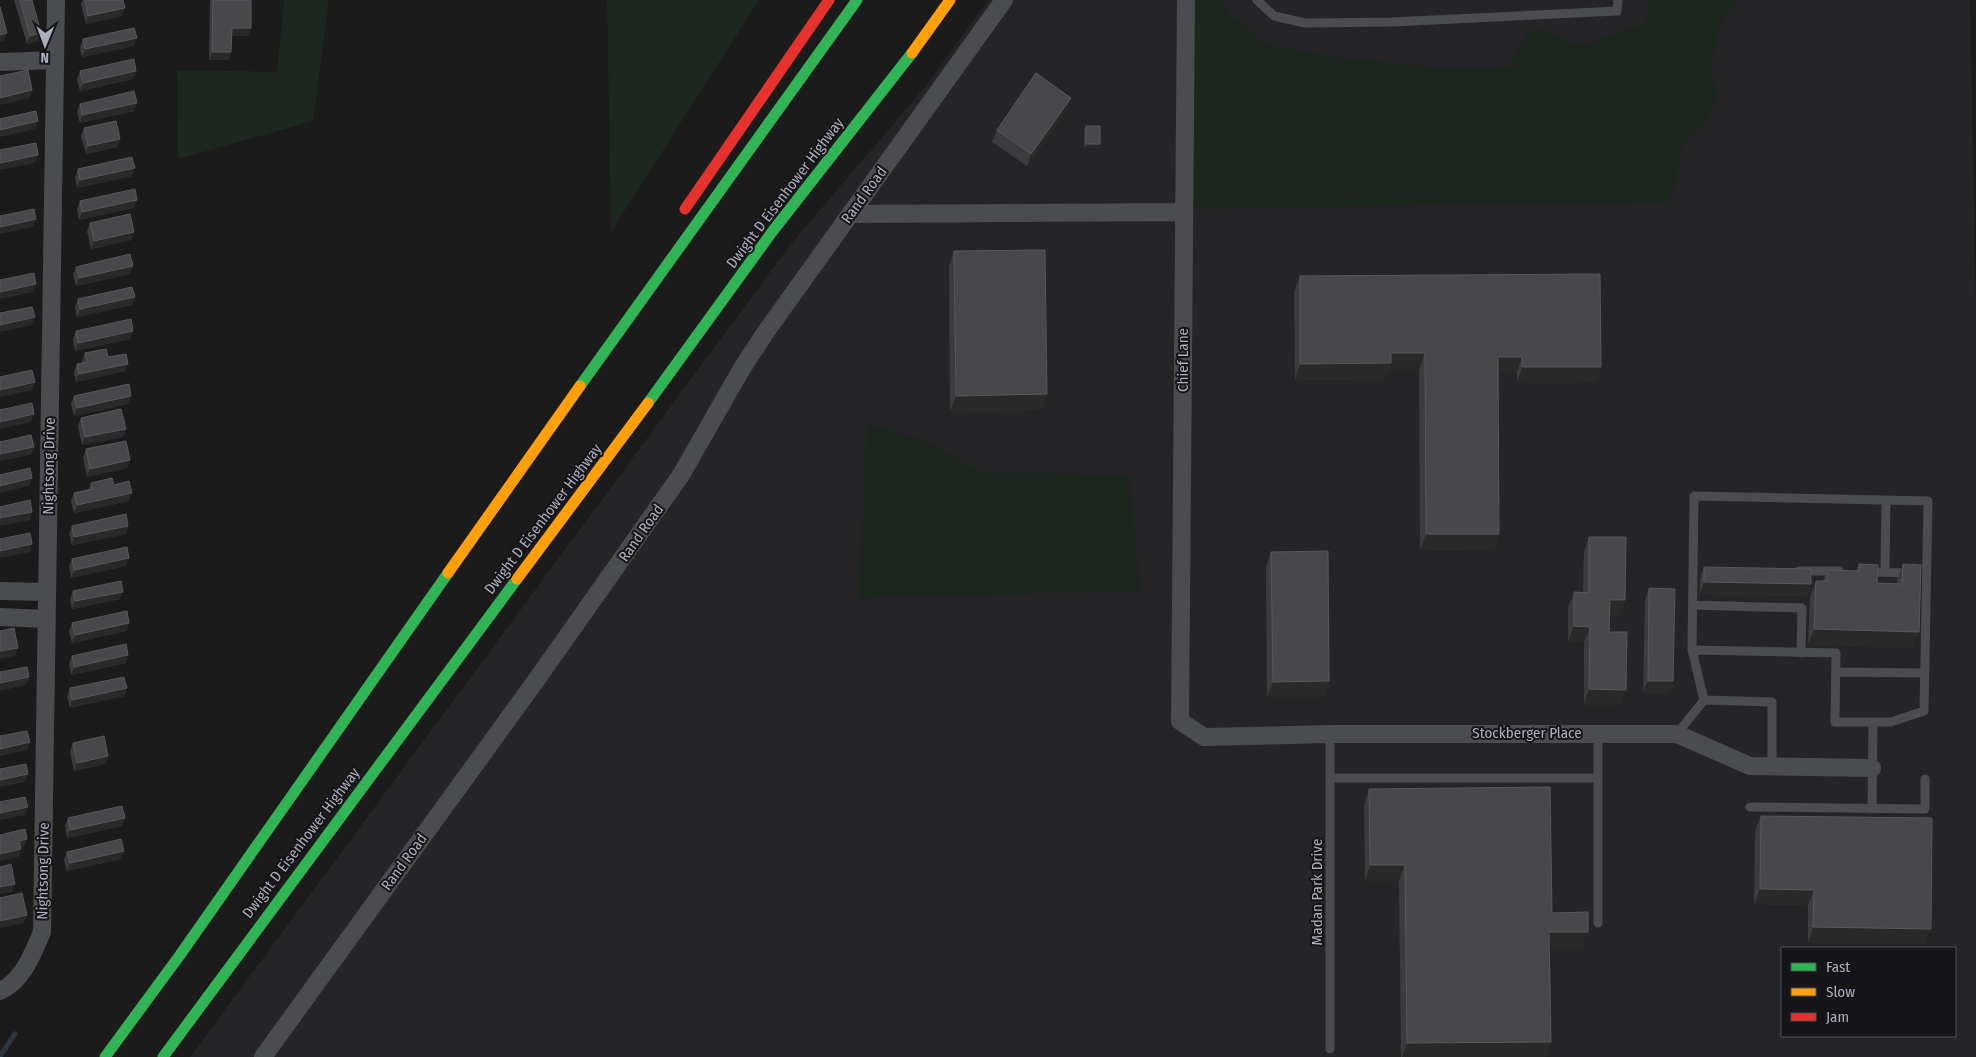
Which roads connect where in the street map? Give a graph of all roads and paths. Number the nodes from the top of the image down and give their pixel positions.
1 (56, 0) edge
2 (828, 0) edge
3 (857, 0) edge
4 (950, 0) edge
5 (1004, 0) edge
6 (1186, 0) edge
7 (1257, 0) edge
8 (1618, 0) edge
9 (55, 60) junction
10 (0, 62) edge
11 (1184, 212) junction
12 (850, 214) junction
13 (678, 220) dead end
14 (636, 288) dead end
15 (536, 448) junction
16 (1886, 500) junction
17 (1789, 570) edge
18 (1885, 572) junction
19 (1926, 573) junction
20 (0, 591) edge
21 (47, 592) junction
22 (1693, 605) junction
23 (0, 617) edge
24 (46, 619) junction
25 (1692, 650) junction
26 (1801, 653) junction
27 (1836, 672) junction
28 (1924, 673) junction
29 (1704, 700) junction
30 (1180, 721) joint
31 (1873, 722) junction
32 (1598, 733) junction
33 (1330, 734) junction
34 (1677, 734) junction
35 (1772, 767) junction
36 (1872, 768) junction
37 (1330, 778) junction
38 (1598, 778) junction
39 (1925, 779) dead end
40 (1750, 807) dead end
41 (1872, 809) junction
42 (1598, 922) dead end
43 (0, 991) edge
44 (1330, 1049) dead end
45 (106, 1057) edge
46 (163, 1057) edge
47 (263, 1057) edge

1 - 9 street, Nightsong Drive
2 - 13 highway
3 - 15 highway
4 - 46 highway, Dwight D Eisenhower Highway
5 - 12 street, Rand Road
6 - 11 street, Chief Lane
7 - 8 lane
9 - 10 street
9 - 21 street, Nightsong Drive
11 - 12 street
11 - 30 street, Chief Lane
12 - 47 street, Rand Road
14 - 15 highway
15 - 45 highway
16 - 18 lane
16 - 19 lane
16 - 22 lane
17 - 18 lane
18 - 19 lane
19 - 28 lane
20 - 21 street
21 - 24 street, Nightsong Drive
22 - 25 lane
22 - 26 lane
23 - 24 street
24 - 43 street, Nightsong Drive
25 - 26 lane
25 - 29 lane
26 - 27 lane
27 - 28 lane
27 - 31 lane
28 - 31 lane
29 - 34 lane
29 - 35 lane
30 - 33 street, Stockberger Place
31 - 36 lane
32 - 33 street, Stockberger Place
32 - 34 street, Stockberger Place
32 - 38 lane
33 - 37 lane, Madan Park Drive
34 - 35 street, Stockberger Place
35 - 36 street, Stockberger Place
36 - 41 lane
37 - 38 lane
37 - 44 lane, Madan Park Drive
38 - 42 lane
39 - 41 lane
40 - 41 lane

